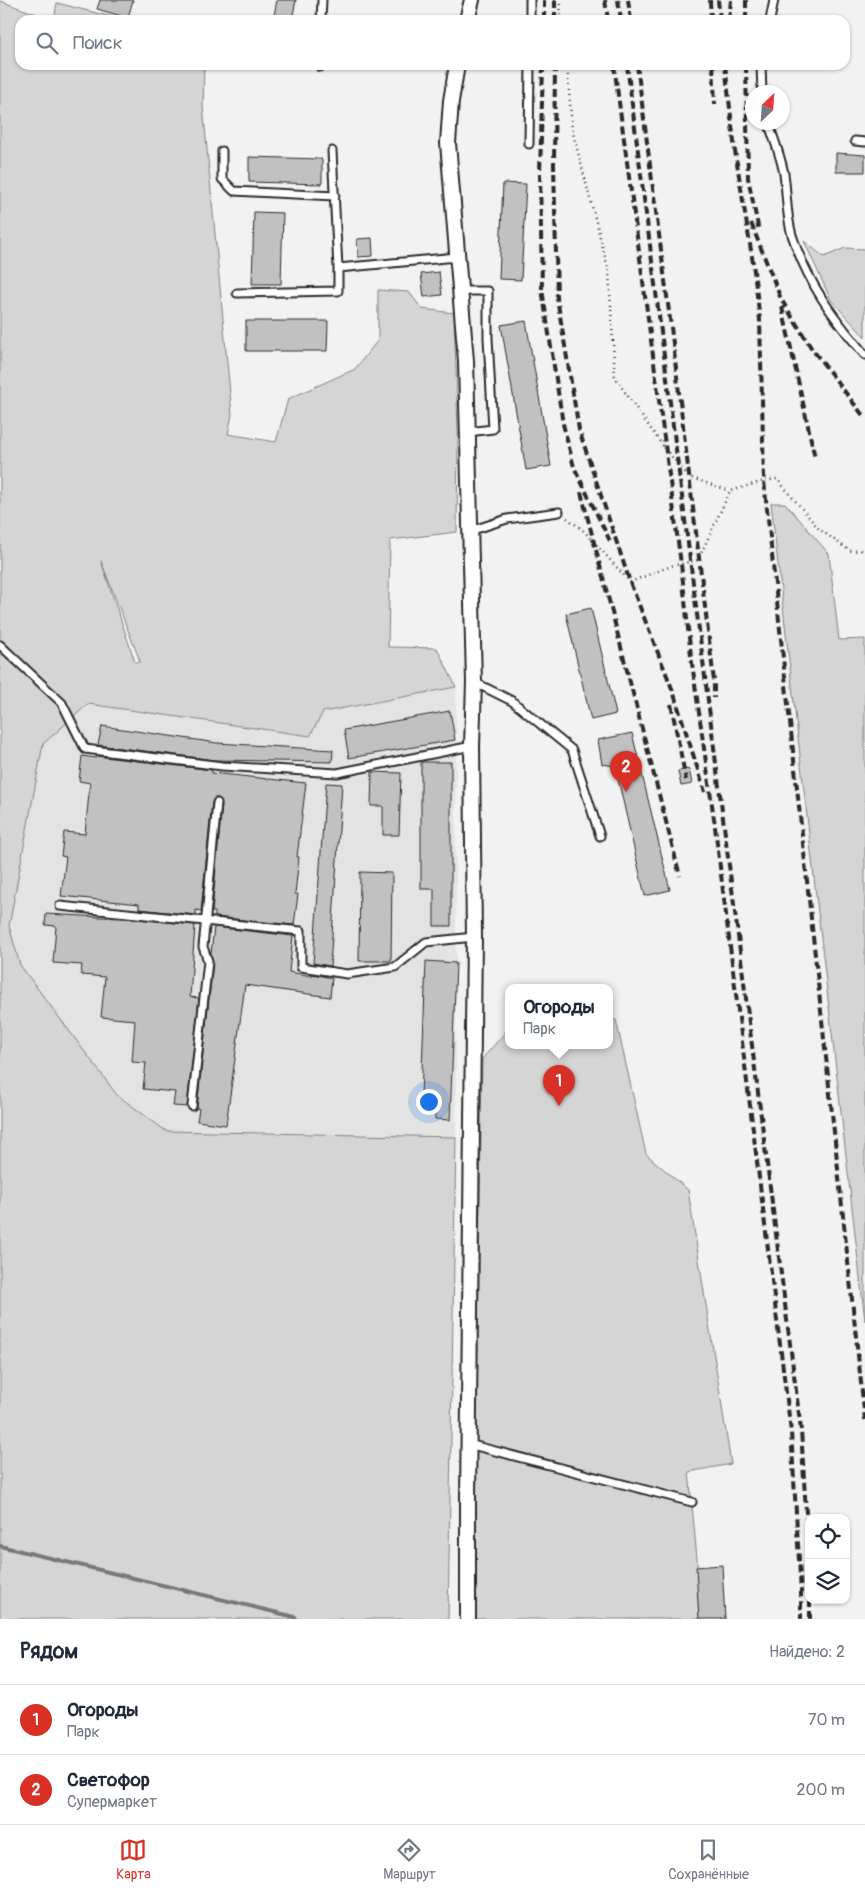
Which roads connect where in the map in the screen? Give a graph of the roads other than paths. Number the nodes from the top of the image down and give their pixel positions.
1 (322, 0) edge
2 (472, 0) edge
3 (530, 0) edge
4 (774, 0) edge
5 (321, 15) edge
6 (468, 15) edge
7 (530, 15) edge
8 (771, 15) edge
9 (456, 70) edge
10 (530, 70) edge
11 (761, 70) edge
12 (762, 85) edge
13 (770, 130) edge
14 (855, 142) dead end
15 (865, 142) edge
16 (530, 144) dead end
17 (222, 151) dead end
18 (332, 152) dead end
19 (334, 196) junction
20 (457, 257) junction
21 (338, 268) junction
22 (461, 291) junction
23 (237, 293) dead end
24 (865, 355) edge
25 (468, 432) junction
26 (559, 512) road end
27 (470, 531) junction
28 (0, 645) edge
29 (474, 682) junction
30 (472, 746) junction
31 (217, 803) dead end
32 (600, 836) dead end
33 (60, 906) dead end
34 (205, 921) junction
35 (474, 937) junction
36 (192, 1106) dead end
37 (468, 1444) junction
38 (692, 1502) dead end
39 (468, 1619) edge

1 - 5 lane
2 - 6 street
3 - 7 lane
4 - 8 lane
9 - 20 street
10 - 16 lane
11 - 12 lane
13 - 24 lane
14 - 15 lane
17 - 19 lane
18 - 19 lane
19 - 21 lane
20 - 21 lane
20 - 22 street
21 - 23 lane
22 - 25 street
22 - 25 lane
25 - 27 street
26 - 27 lane
27 - 29 street
28 - 30 lane
29 - 30 street
29 - 32 lane
30 - 35 street
31 - 34 lane
33 - 34 lane
34 - 35 lane
34 - 36 lane
35 - 37 street
37 - 38 lane
37 - 39 street

